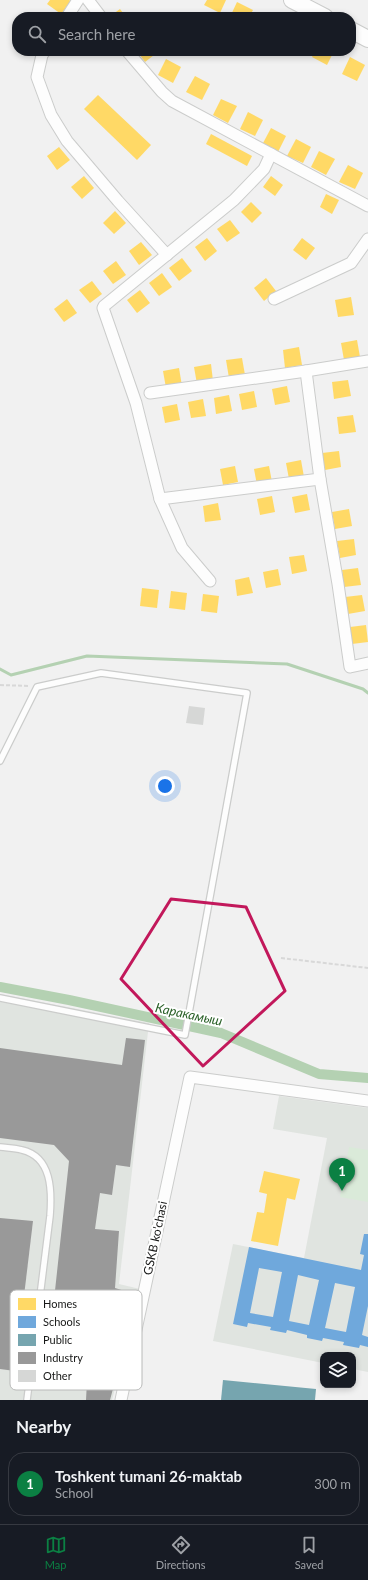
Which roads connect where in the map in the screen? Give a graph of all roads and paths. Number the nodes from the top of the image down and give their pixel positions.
1 (78, 0) edge
2 (88, 0) edge
3 (292, 0) edge
4 (70, 12) edge
5 (97, 12) edge
6 (315, 12) edge
7 (356, 33) edge
8 (368, 39) edge
9 (42, 56) edge
10 (131, 56) edge
11 (271, 154) junction
12 (368, 206) edge
13 (368, 239) edge
14 (167, 255) junction
15 (274, 299) dead end
16 (368, 361) edge
17 (306, 371) junction
18 (150, 393) dead end
19 (320, 479) junction
20 (160, 498) junction
21 (210, 581) dead end
22 (368, 663) edge
23 (0, 685) edge
24 (37, 687) junction
25 (0, 761) edge
26 (281, 958) dead end
27 (368, 968) edge
28 (0, 998) edge
29 (368, 1101) edge
30 (0, 1147) edge
31 (41, 1290) edge
32 (142, 1302) edge
33 (28, 1390) edge
34 (123, 1390) edge
35 (27, 1400) edge
36 (121, 1400) edge

1 - 4 street
2 - 5 street
3 - 6 street
7 - 8 street
9 - 14 street
10 - 11 street
11 - 12 street
11 - 14 street
13 - 15 street
14 - 20 street
16 - 17 street
17 - 18 street
17 - 19 street
19 - 20 street
19 - 22 street
20 - 21 street
23 - 24 path
24 - 25 lane
24 - 28 lane
26 - 27 path
29 - 32 street, GSKB ko'chasi
30 - 31 lane
33 - 35 lane
34 - 36 street, GSKB ko'chasi

